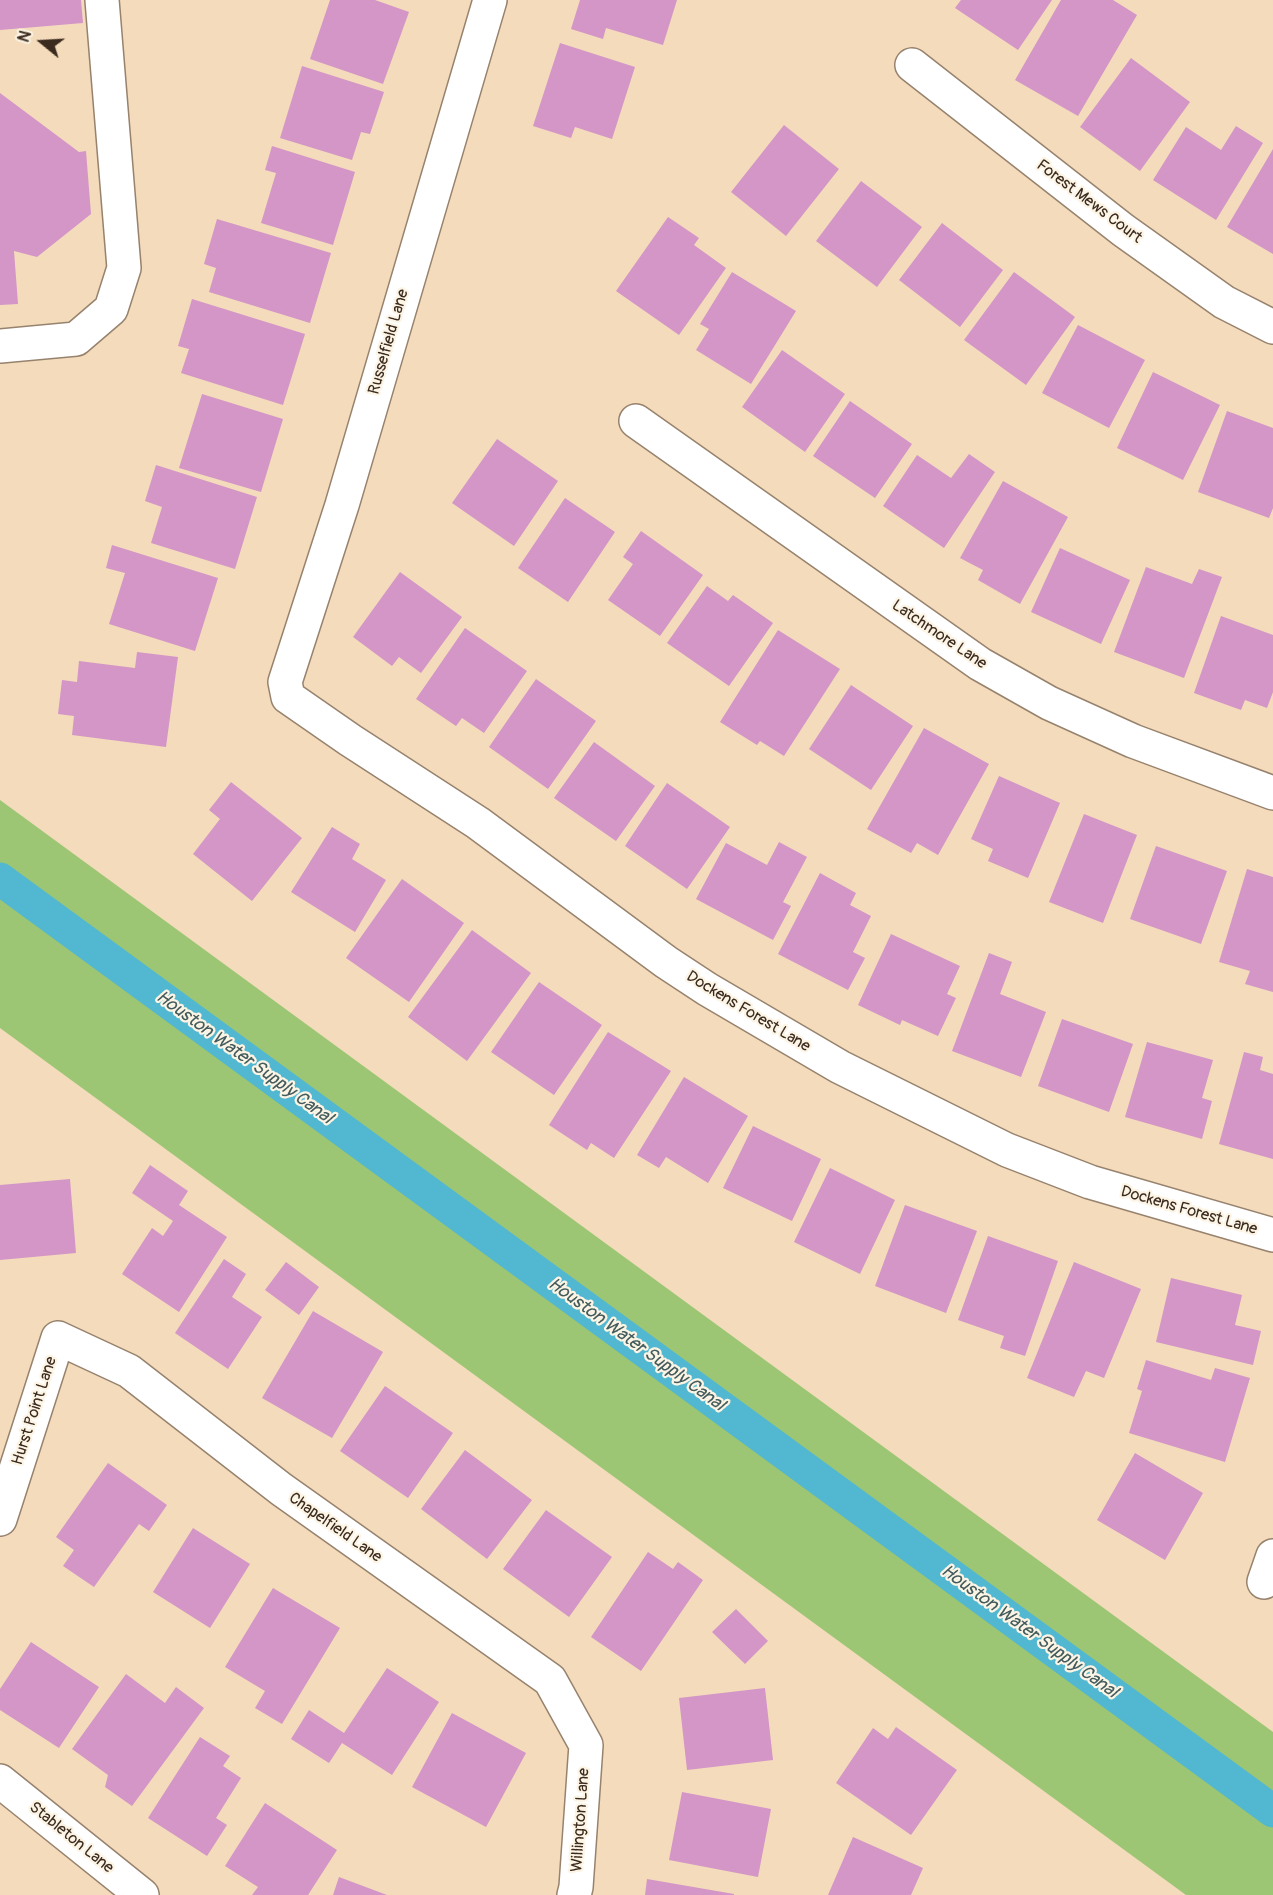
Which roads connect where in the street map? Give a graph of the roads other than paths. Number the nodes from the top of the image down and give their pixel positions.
1 (102, 0) edge
2 (490, 0) edge
3 (912, 65) dead end
4 (1273, 327) edge
5 (0, 346) edge
6 (636, 421) dead end
7 (285, 682) joint
8 (1273, 793) edge
9 (1273, 1235) edge
10 (58, 1338) joint
11 (0, 1519) edge
12 (586, 1745) joint
13 (0, 1781) edge
14 (142, 1895) edge
15 (574, 1895) edge

1 - 5 street
2 - 7 street, Russelfield Lane
3 - 4 street, Forest Mews Court
6 - 8 street, Latchmore Lane
7 - 9 street, Dockens Forest Lane
10 - 11 street, Hurst Point Lane
10 - 12 street, Chapelfield Lane
12 - 15 street, Willington Lane
13 - 14 street, Stableton Lane

